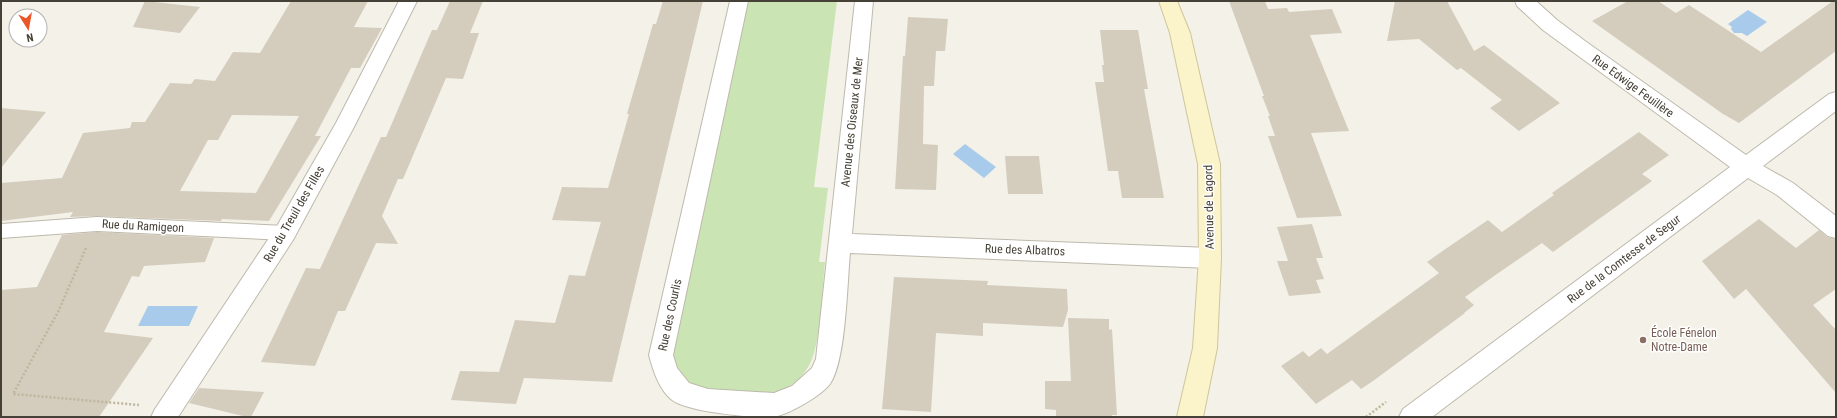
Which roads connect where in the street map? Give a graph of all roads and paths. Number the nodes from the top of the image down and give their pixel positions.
1 (408, 1) edge
2 (739, 1) edge
3 (864, 1) edge
4 (1168, 1) edge
5 (1524, 1) edge
6 (1836, 100) edge
7 (1745, 166) junction
8 (97, 224) junction
9 (1836, 229) edge
10 (1, 231) edge
11 (285, 233) junction
12 (839, 243) junction
13 (1210, 258) junction
14 (1391, 398) dead end
15 (168, 412) edge
16 (1190, 417) edge
17 (1366, 417) edge
18 (1412, 417) edge

1 - 11 street, Rue du Treuil des Filles
2 - 12 street, Rue des Courlis
3 - 12 street, Avenue des Oiseaux de Mer
4 - 13 street, Avenue de Lagord
5 - 7 street, Rue Edwige Feuillère
6 - 7 street, Rue de la Comtesse de Segur
7 - 9 street, Rue Edwige Feuillère
7 - 18 street, Rue de la Comtesse de Segur
8 - 10 lane, Rue du Ramigeon
8 - 11 lane, Rue du Ramigeon
8 - 15 path
11 - 15 street, Rue du Treuil des Filles
12 - 13 street, Rue des Albatros
13 - 16 street, Avenue de Lagord
14 - 17 path

